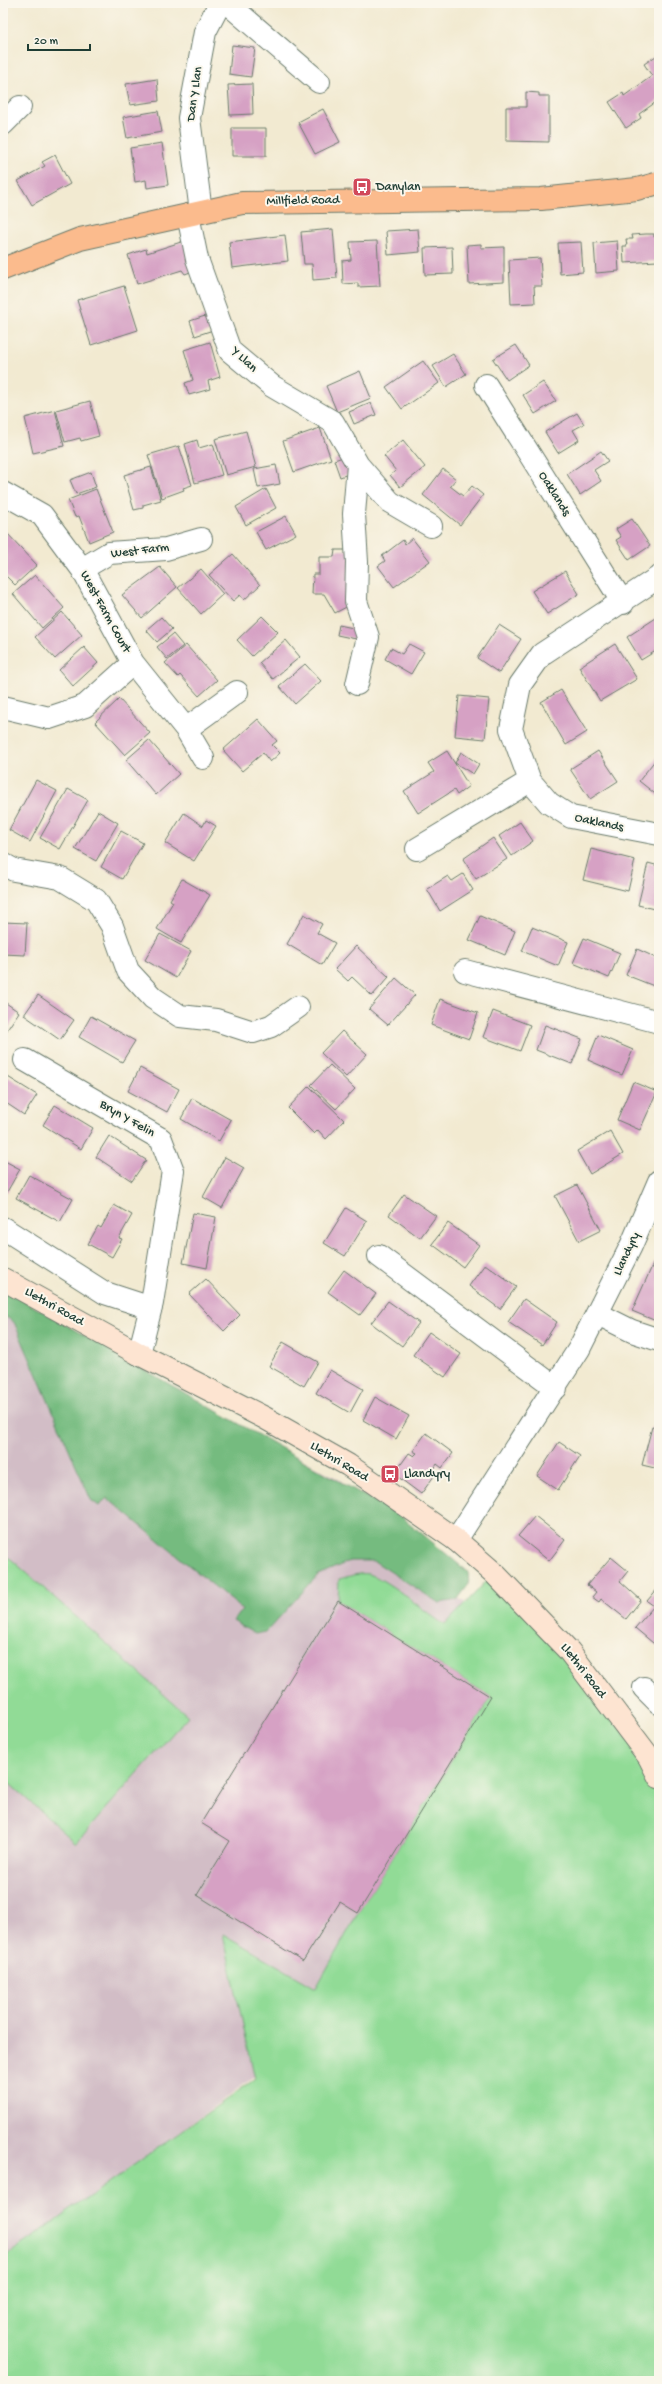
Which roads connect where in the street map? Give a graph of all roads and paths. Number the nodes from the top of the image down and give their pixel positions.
1 (220, 3) edge
2 (227, 3) edge
3 (319, 82) dead end
4 (20, 108) dead end
5 (3, 124) edge
6 (659, 183) edge
7 (194, 213) junction
8 (3, 269) edge
9 (486, 385) dead end
10 (358, 465) junction
11 (3, 493) edge
12 (431, 526) dead end
13 (201, 539) dead end
14 (82, 569) junction
15 (659, 577) edge
16 (623, 603) junction
17 (133, 663) junction
18 (357, 684) dead end
19 (238, 692) dead end
20 (3, 707) edge
21 (186, 729) junction
22 (203, 758) dead end
23 (530, 780) junction
24 (659, 834) edge
25 (417, 849) dead end
26 (3, 864) edge
27 (465, 971) dead end
28 (298, 1007) dead end
29 (659, 1022) edge
30 (25, 1060) dead end
31 (659, 1181) edge
32 (3, 1228) edge
33 (379, 1256) dead end
34 (3, 1279) edge
35 (151, 1308) junction
36 (598, 1314) junction
37 (659, 1340) edge
38 (139, 1354) junction
39 (556, 1388) junction
40 (456, 1540) junction
41 (644, 1688) dead end
42 (659, 1704) edge
43 (659, 1777) edge

1 - 7 street, Dan Y Llan
2 - 3 street
4 - 5 street
6 - 7 main road, Millfield Road
7 - 8 main road, Millfield Road
7 - 10 street, Y Llan
9 - 16 street, Oaklands
10 - 12 street, Y Llan
10 - 18 street
11 - 14 street, West Farm Court
13 - 14 street, West Farm
14 - 17 street, West Farm Court
15 - 16 street, Oaklands
16 - 23 street, Oaklands
17 - 20 street, West Farm Court
17 - 21 street
19 - 21 street
21 - 22 street
23 - 24 street, Oaklands
23 - 25 street
26 - 28 street
27 - 29 street
30 - 35 street, Bryn Y Felin
31 - 36 street, Llandyry
32 - 35 street
33 - 39 street
34 - 38 main road, Llethri Road
35 - 38 street, Bryn Y Felin
36 - 37 street
36 - 39 street, Llandyry
38 - 40 main road, Llethri Road
39 - 40 street, Llandyry
40 - 43 main road, Llethri Road
41 - 42 street

